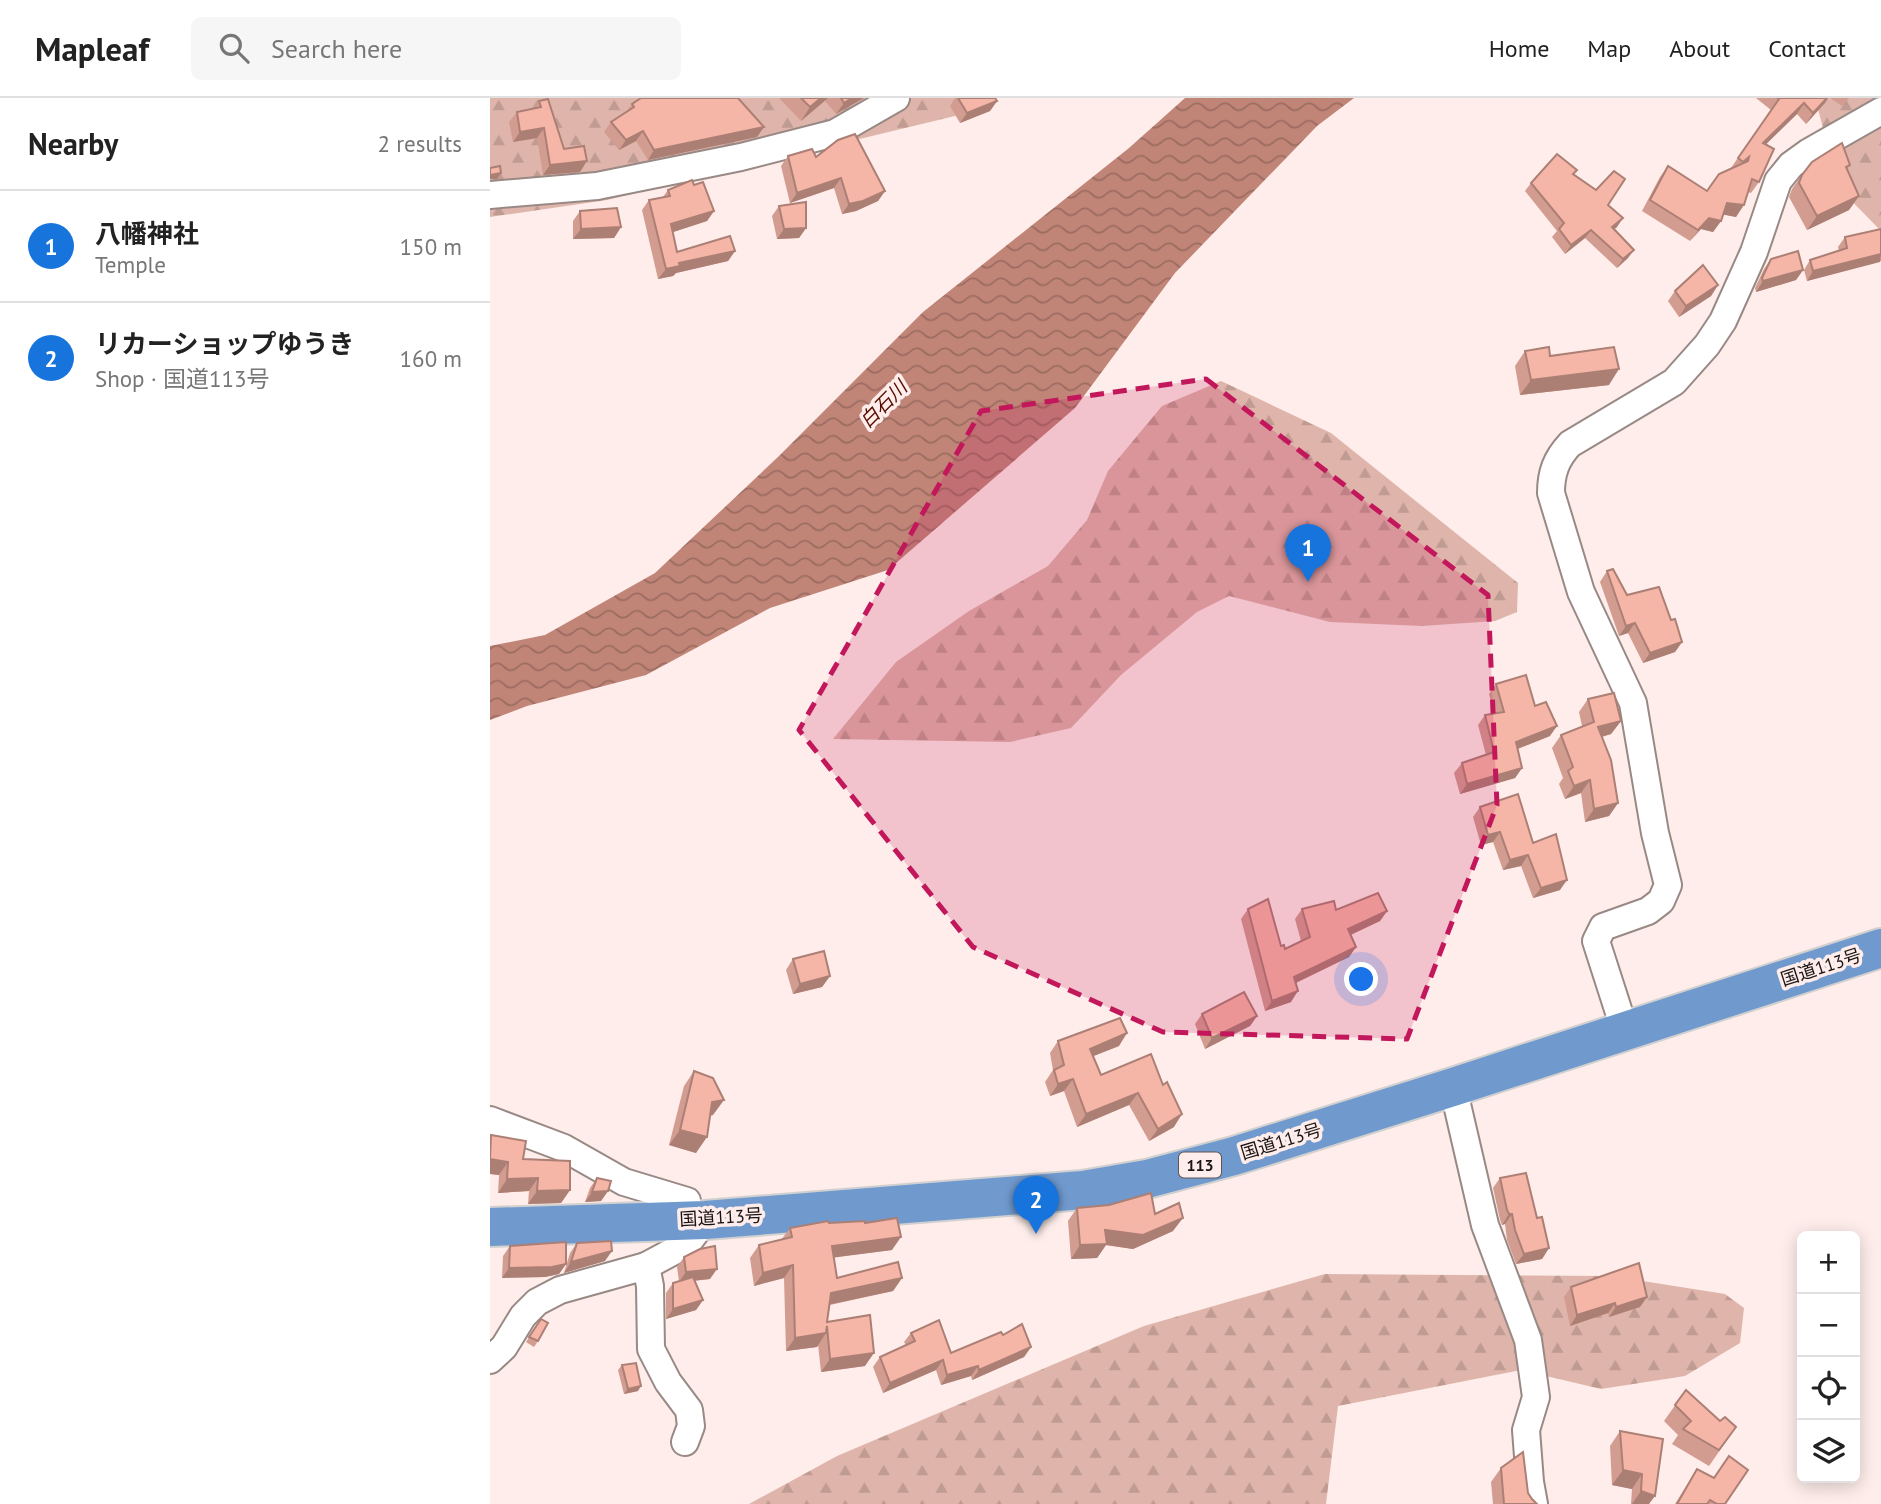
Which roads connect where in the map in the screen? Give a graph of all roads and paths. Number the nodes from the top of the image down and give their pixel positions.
1 (896, 98) edge
2 (1881, 111) edge
3 (490, 195) edge
4 (1881, 948) edge
5 (1625, 1031) junction
6 (1453, 1087) junction
7 (490, 1120) edge
8 (697, 1219) junction
9 (490, 1227) edge
10 (646, 1266) junction
11 (490, 1360) edge
12 (685, 1442) dead end
13 (1534, 1504) edge

1 - 3 street
2 - 5 street
4 - 5 highway, 国道113号 / 113
5 - 6 highway, 国道113号 / 113
6 - 8 highway, 国道113号 / 113
6 - 13 street
7 - 8 street
8 - 9 highway, 国道113号 / 113
8 - 10 street
10 - 11 street
10 - 12 street

